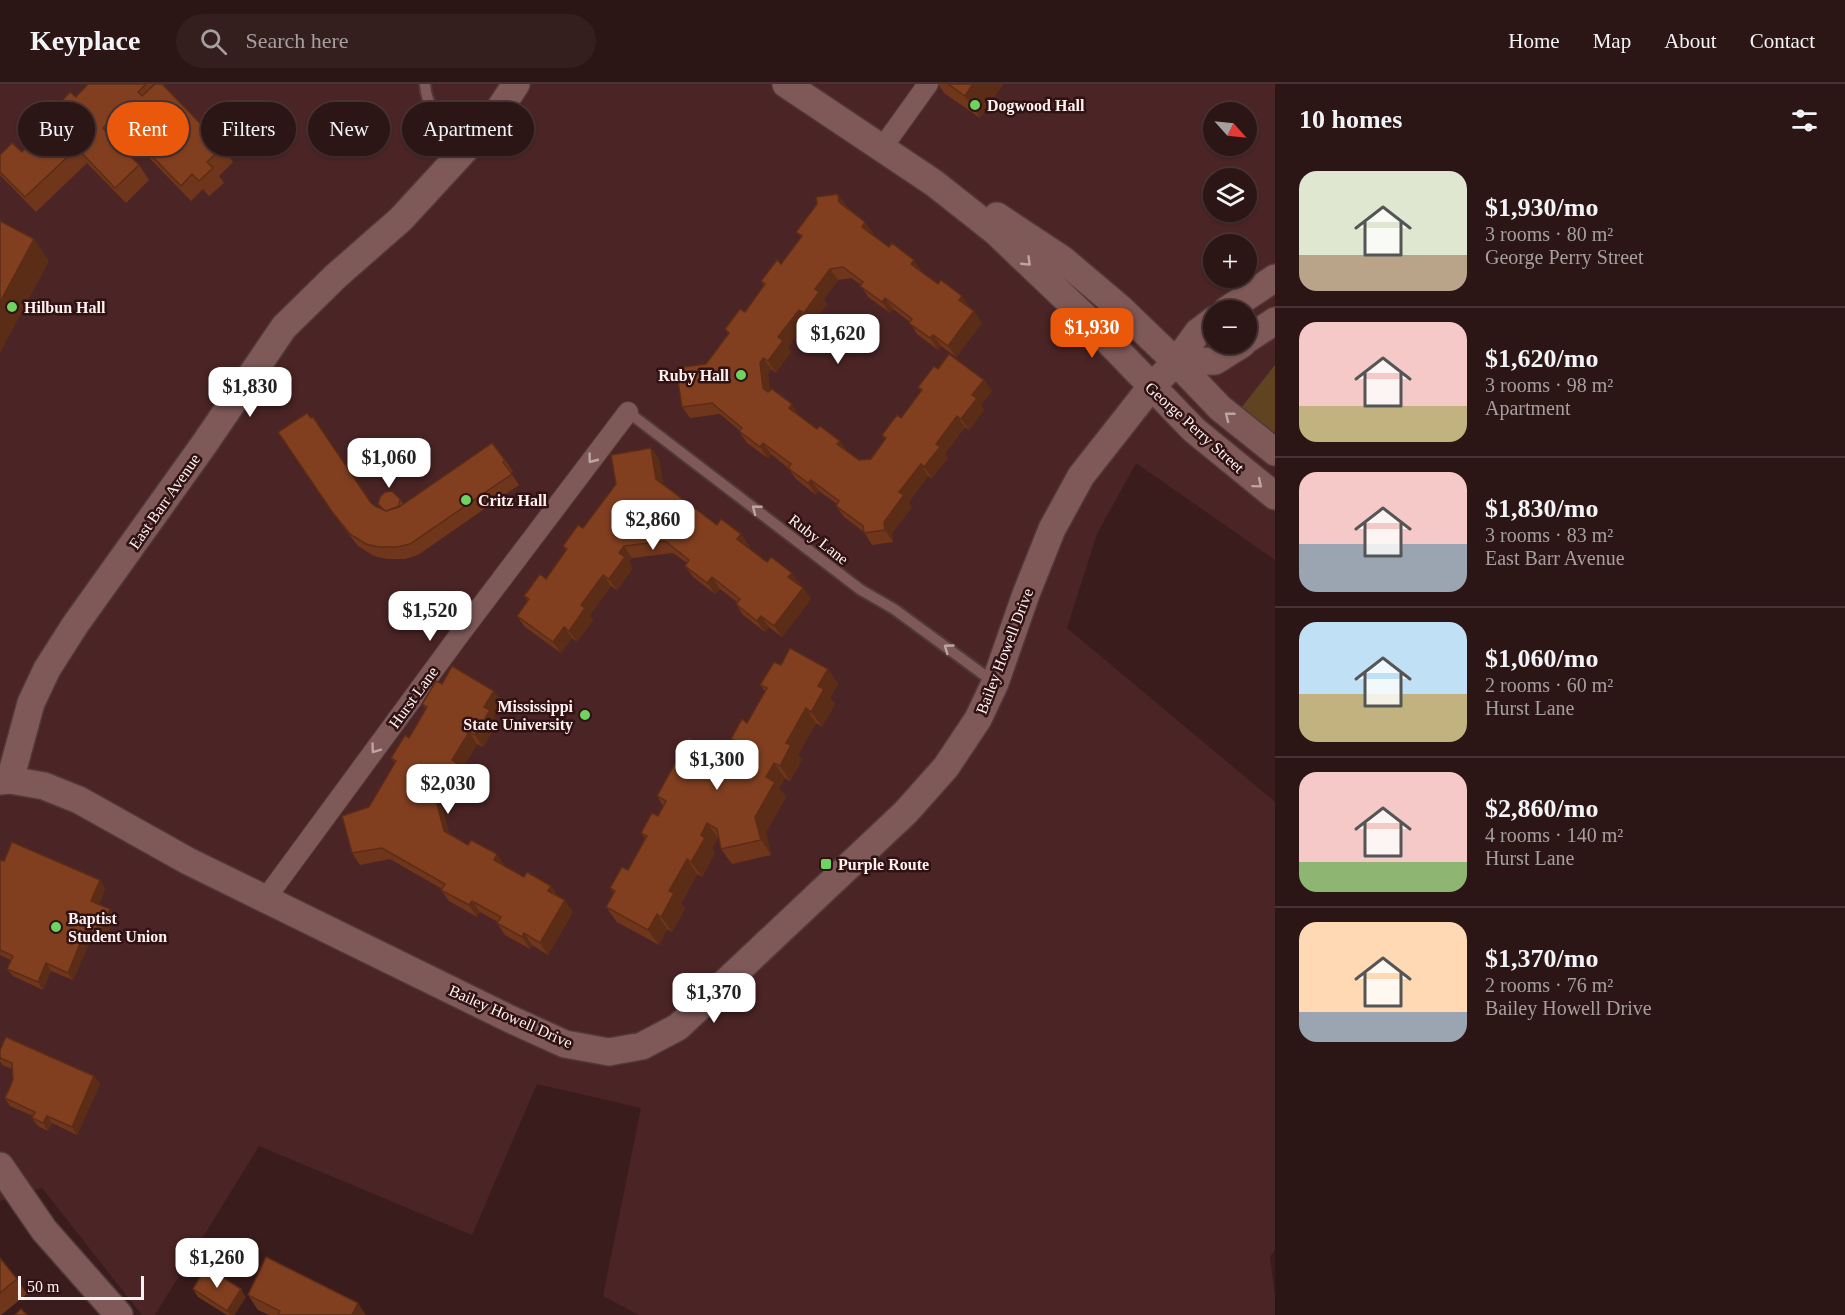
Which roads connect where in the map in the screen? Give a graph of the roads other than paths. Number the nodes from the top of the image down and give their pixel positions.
1 (425, 84) edge
2 (516, 84) edge
3 (786, 84) edge
4 (928, 84) edge
5 (428, 102) edge
6 (504, 102) edge
7 (882, 148) junction
8 (460, 156) edge
9 (934, 183) junction
10 (1275, 278) edge
11 (1242, 300) edge
12 (1275, 321) edge
13 (1203, 328) edge
14 (1257, 333) edge
15 (1226, 354) edge
16 (1176, 362) junction
17 (1151, 387) junction
18 (628, 412) joint
19 (1275, 452) edge
20 (1275, 496) edge
21 (995, 683) junction
22 (5, 781) edge
23 (266, 898) junction
24 (0, 1166) edge
25 (119, 1315) edge

1 - 5 lane
2 - 6 street, East Barr Avenue
3 - 7 street, George Perry Street
4 - 7 street
7 - 9 street, George Perry Street
8 - 22 street, East Barr Avenue
9 - 16 street, George Perry Street
9 -> 17 street, George Perry Street
10 - 11 street
12 - 14 street
13 - 16 street
15 - 16 street
16 - 17 street, Bailey Howell Drive
19 -> 16 street, George Perry Street
17 -> 20 street, George Perry Street
17 - 21 street, Bailey Howell Drive
21 -> 18 lane, Ruby Lane
18 -> 23 street, Hurst Lane
21 - 23 street, Bailey Howell Drive
22 - 23 street, Bailey Howell Drive
24 - 25 street

